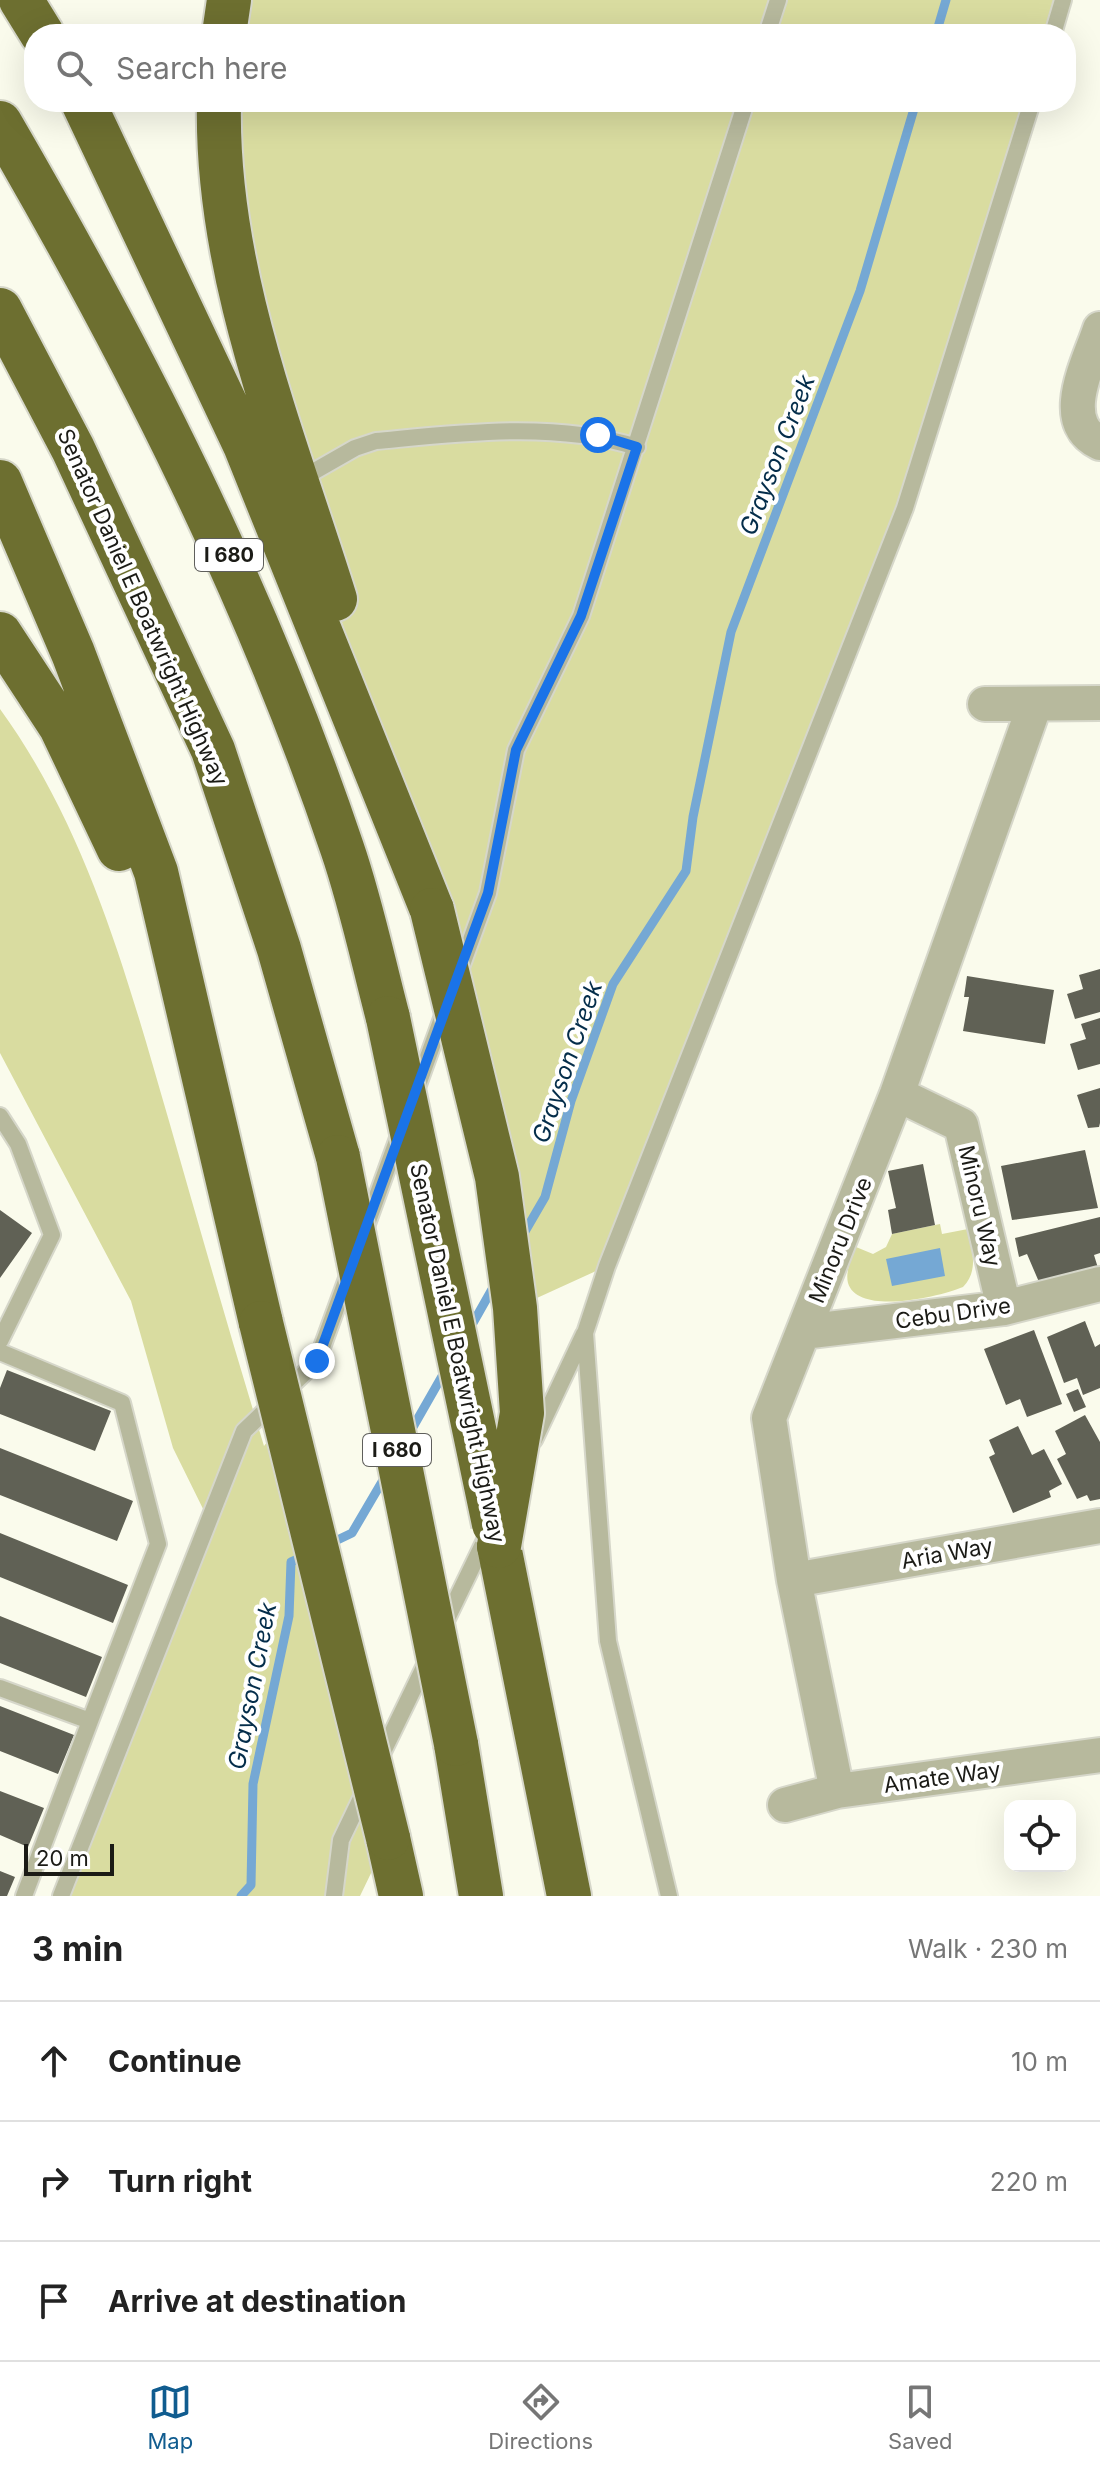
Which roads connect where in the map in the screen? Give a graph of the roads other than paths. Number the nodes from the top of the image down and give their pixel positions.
1 (21, 0) edge
2 (229, 0) edge
3 (778, 0) edge
4 (1063, 0) edge
5 (36, 24) edge
6 (225, 24) edge
7 (770, 24) edge
8 (1056, 24) edge
9 (88, 112) edge
10 (220, 112) edge
11 (743, 112) edge
12 (1029, 112) edge
13 (0, 123) edge
14 (0, 310) edge
15 (1100, 329) edge
16 (1091, 435) edge
17 (637, 447) junction
18 (0, 482) edge
19 (283, 490) junction
20 (0, 634) edge
21 (1100, 703) edge
22 (985, 704) dead end
23 (1035, 704) junction
24 (198, 1051) junction
25 (897, 1094) junction
26 (0, 1116) edge
27 (1100, 1284) edge
28 (1004, 1308) junction
29 (803, 1332) junction
30 (585, 1333) junction
31 (0, 1341) edge
32 (0, 1352) edge
33 (1100, 1526) edge
34 (499, 1546) junction
35 (794, 1580) junction
36 (0, 1688) edge
37 (90, 1721) junction
38 (1100, 1755) edge
39 (837, 1791) junction
40 (785, 1805) dead end
41 (24, 1896) edge
42 (61, 1896) edge
43 (334, 1896) edge
44 (401, 1896) edge
45 (481, 1896) edge
46 (569, 1896) edge
47 (669, 1896) edge

1 - 5 highway
2 - 6 highway
3 - 7 lane
4 - 8 lane
9 - 19 highway
10 - 19 highway
11 - 17 lane
12 - 30 lane
13 - 34 highway, Senator Daniel E Boatwright Highway / I 680, bridge
14 - 45 highway, Senator Daniel E Boatwright Highway / I 680, bridge
15 - 16 street
17 - 19 lane
17 - 42 lane
18 - 24 highway
19 - 34 highway, bridge
20 - 24 highway
21 - 23 street
22 - 23 street
23 - 25 street, Minoru Drive
24 - 44 highway, bridge
25 - 28 street, Minoru Way
25 - 29 street, Minoru Drive
26 - 31 lane
27 - 28 street, Cebu Drive
28 - 29 street, Cebu Drive
29 - 35 street, Minoru Drive
30 - 43 lane
30 - 47 lane
32 - 37 lane
33 - 35 street, Aria Way
34 - 46 highway, Senator Daniel E Boatwright Highway / I 680
35 - 39 street, Minoru Drive
36 - 37 lane
37 - 41 lane
38 - 39 street, Amate Way
39 - 40 street, Amate Way

